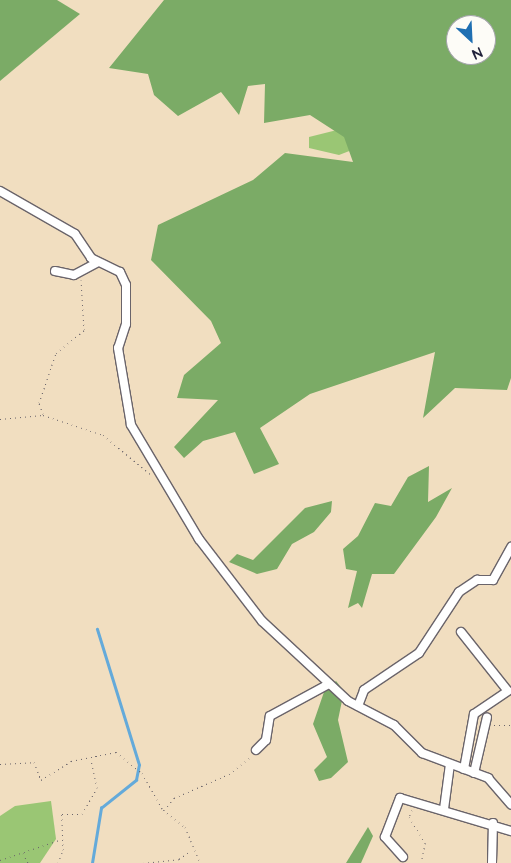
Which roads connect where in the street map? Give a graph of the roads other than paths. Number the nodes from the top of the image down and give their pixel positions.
1 (0, 191) edge
2 (98, 262) junction
3 (55, 271) dead end
4 (511, 547) edge
5 (461, 632) dead end
6 (329, 684) junction
7 (358, 706) junction
8 (487, 721) road end
9 (256, 750) road end
10 (450, 764) junction
11 (464, 769) junction
12 (474, 773) junction
13 (511, 804) edge
14 (444, 809) junction
15 (493, 823) junction
16 (511, 831) edge
17 (403, 857) dead end
18 (492, 863) edge

1 - 2 street
2 - 3 street
2 - 6 street
4 - 7 street
5 - 11 street
6 - 7 street
6 - 9 street
7 - 10 street
8 - 12 street
10 - 11 street
10 - 14 street
11 - 12 street
12 - 13 street
14 - 15 street
14 - 17 street
15 - 16 street
15 - 18 street

